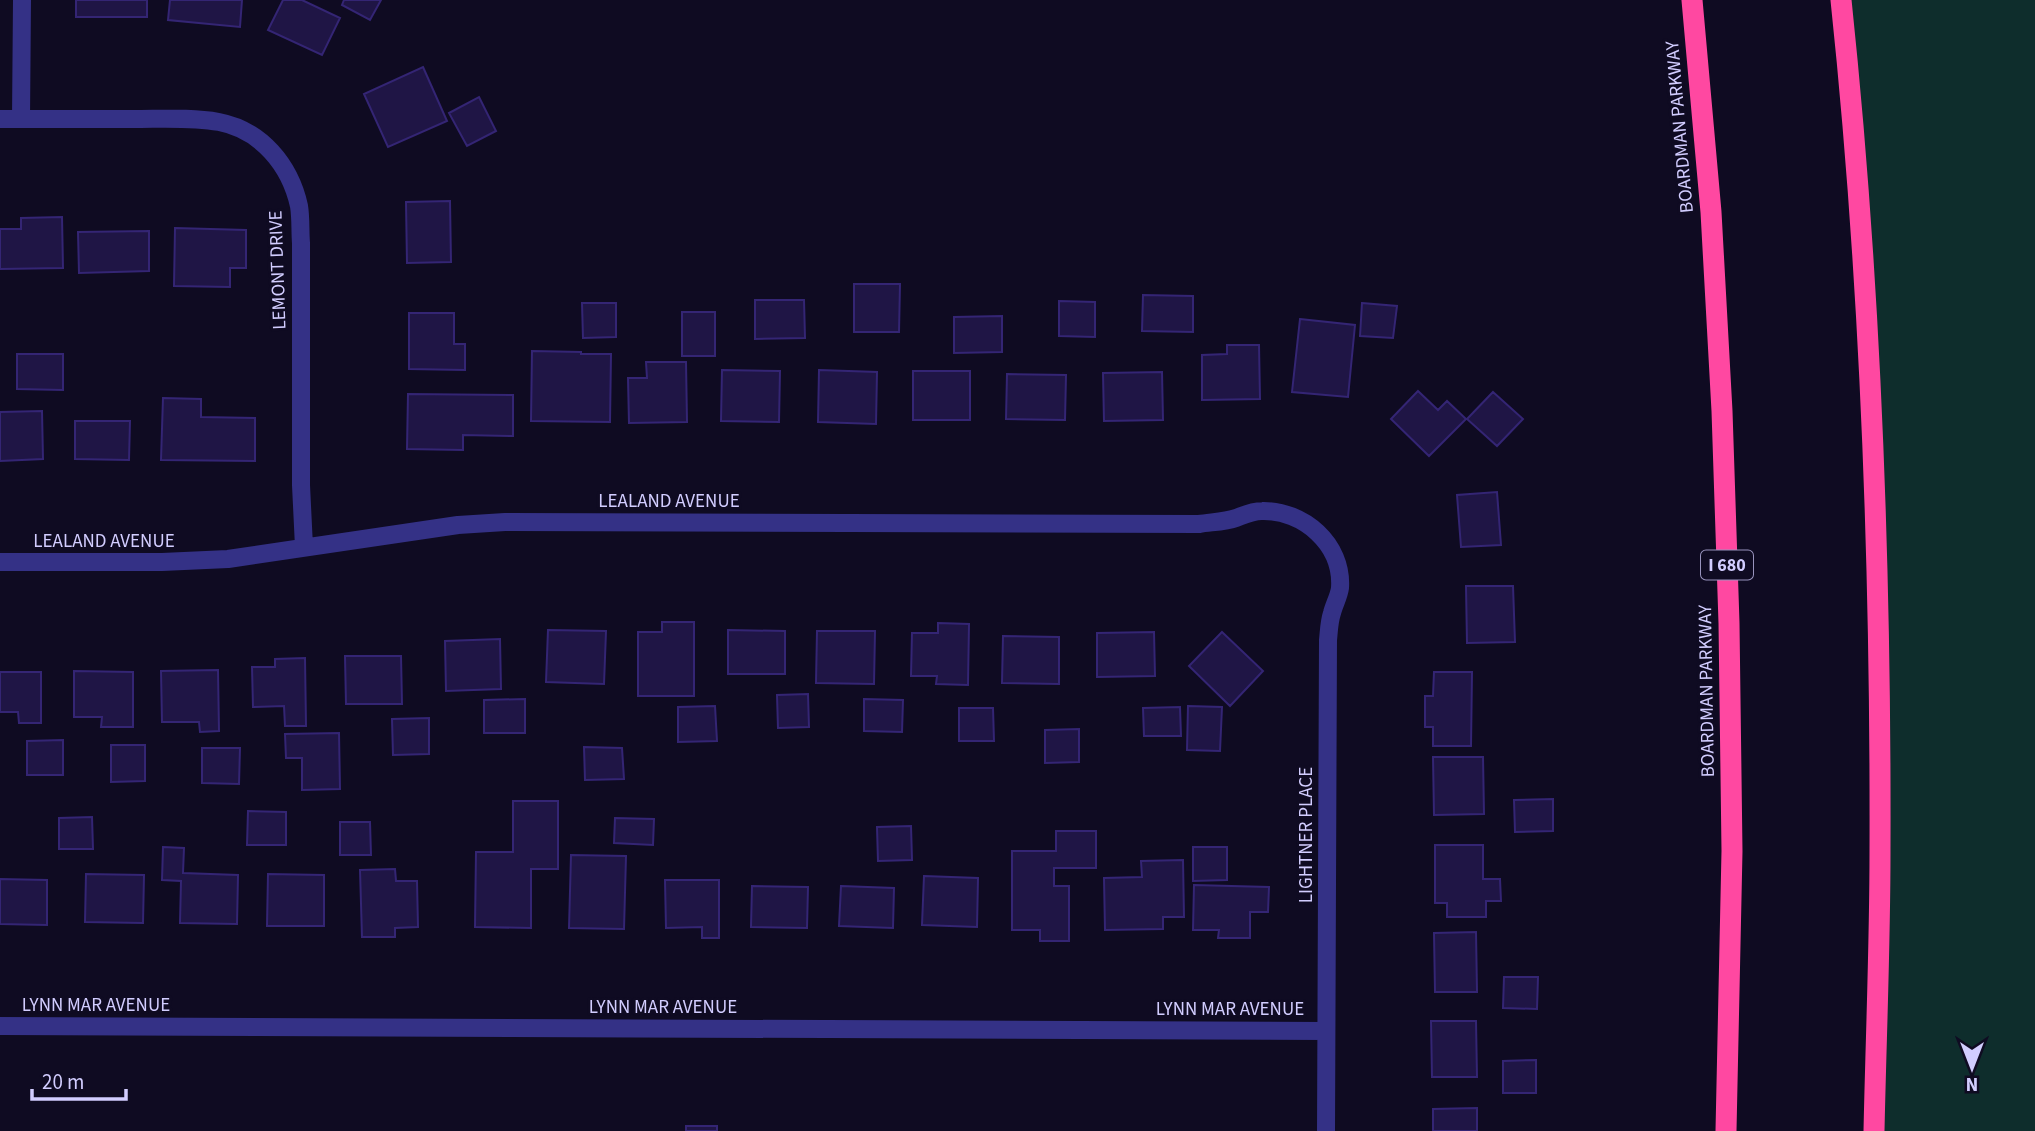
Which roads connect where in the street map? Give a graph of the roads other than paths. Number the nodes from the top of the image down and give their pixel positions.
1 (22, 0) edge
2 (1692, 0) edge
3 (1841, 0) edge
4 (0, 119) edge
5 (21, 119) junction
6 (1328, 544) joint
7 (304, 547) junction
8 (0, 562) edge
9 (0, 1026) edge
10 (1326, 1031) junction
11 (1326, 1131) edge
12 (1726, 1131) edge
13 (1874, 1131) edge

1 - 5 street
2 - 12 highway, BOARDMAN PARKWAY / I 680
3 - 13 highway
4 - 5 street, LEMONT DRIVE
5 - 7 street, LEMONT DRIVE
6 - 7 street, LEALAND AVENUE
6 - 10 street, LIGHTNER PLACE
7 - 8 street, LEALAND AVENUE
9 - 10 street, LYNN MAR AVENUE
10 - 11 street, LIGHTNER PLACE

